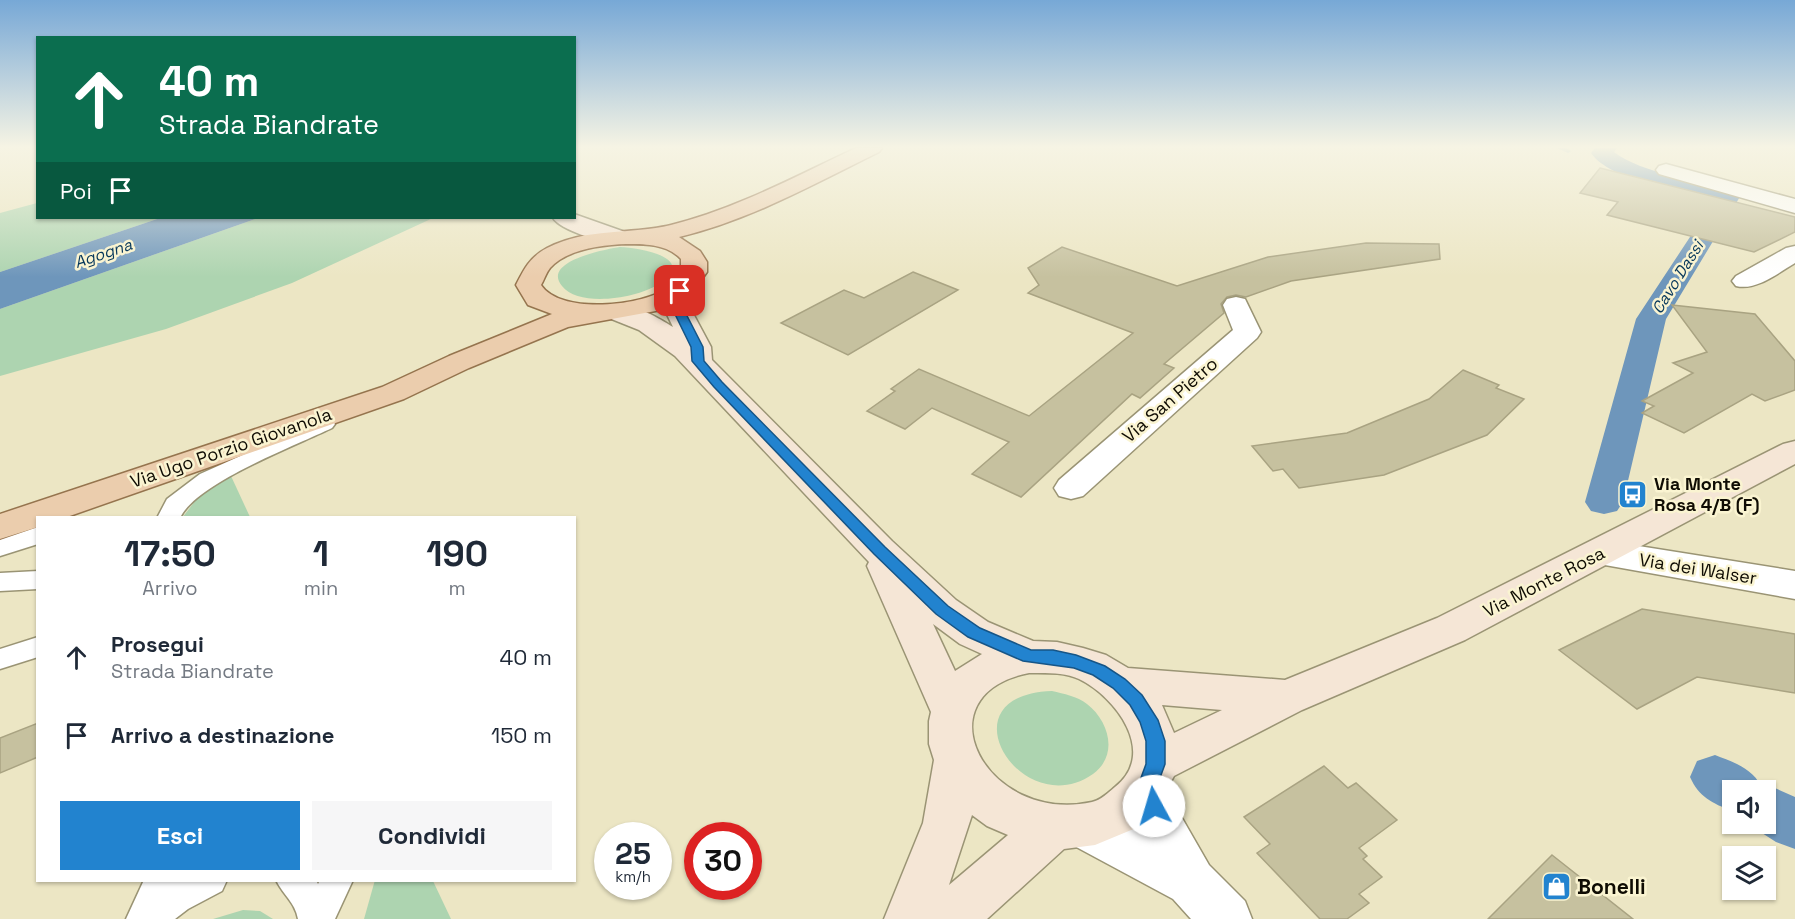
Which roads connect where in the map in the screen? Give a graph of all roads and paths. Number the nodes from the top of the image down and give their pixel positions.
1 (780, 191) edge
2 (1741, 191) edge
3 (1795, 206) edge
4 (741, 209) junction
5 (556, 219) edge
6 (566, 219) edge
7 (617, 237) junction
8 (646, 238) junction
9 (1795, 254) edge
10 (552, 255) junction
11 (693, 257) junction
12 (1745, 281) dead end
13 (531, 291) junction
14 (680, 291) junction
15 (1236, 305) dead end
16 (609, 313) junction
17 (698, 361) junction
18 (459, 362) junction
19 (393, 393) junction
20 (1795, 452) edge
21 (1071, 488) dead end
22 (169, 516) edge
23 (0, 527) edge
24 (36, 536) edge
25 (0, 548) edge
26 (879, 550) junction
27 (1601, 553) junction
28 (36, 579) edge
29 (0, 582) edge
30 (1795, 585) edge
31 (36, 648) edge
32 (1029, 657) junction
33 (0, 659) edge
34 (1119, 684) junction
35 (1287, 698) junction
36 (952, 711) junction
37 (956, 761) junction
38 (1151, 775) junction
39 (1069, 827) junction
40 (160, 882) edge
41 (208, 882) edge
42 (295, 882) edge
43 (337, 882) edge
44 (1191, 882) junction
45 (143, 919) edge
46 (148, 919) edge
47 (316, 919) edge
48 (910, 919) edge
49 (948, 919) edge
50 (1226, 919) edge

1 - 4 main road
2 - 3 street
4 - 8 main road
4 - 11 main road
5 - 10 main road
6 - 7 main road
7 - 8 main road
7 - 10 main road
8 - 11 main road
9 - 12 street
10 - 13 main road, Via Ugo Porzio Giovanola
11 - 14 main road
13 - 16 main road
13 - 18 main road, Via Ugo Porzio Giovanola
14 - 16 main road, Via Ugo Porzio Giovanola
14 - 17 main road
15 - 21 street, Via San Pietro
16 - 17 main road
16 - 18 main road, Via Ugo Porzio Giovanola
17 - 26 main road
18 - 19 main road, Via Ugo Porzio Giovanola
19 - 22 lane
19 - 23 main road, Via Ugo Porzio Giovanola
20 - 27 main road, Via Monte Rosa
24 - 25 lane
26 - 32 main road
26 - 36 main road
27 - 30 street, Via dei Walser
27 - 35 main road, Via Monte Rosa
28 - 29 lane
31 - 33 lane
32 - 34 main road
32 - 36 main road
34 - 35 main road, Via Monte Rosa
34 - 38 main road
35 - 38 main road, Via Monte Rosa
36 - 37 main road
37 - 39 main road
37 - 48 main road
38 - 39 main road
38 - 44 street
39 - 44 street
39 - 49 main road
40 - 45 lane
41 - 46 lane
42 - 47 lane
43 - 47 lane
44 - 50 street

